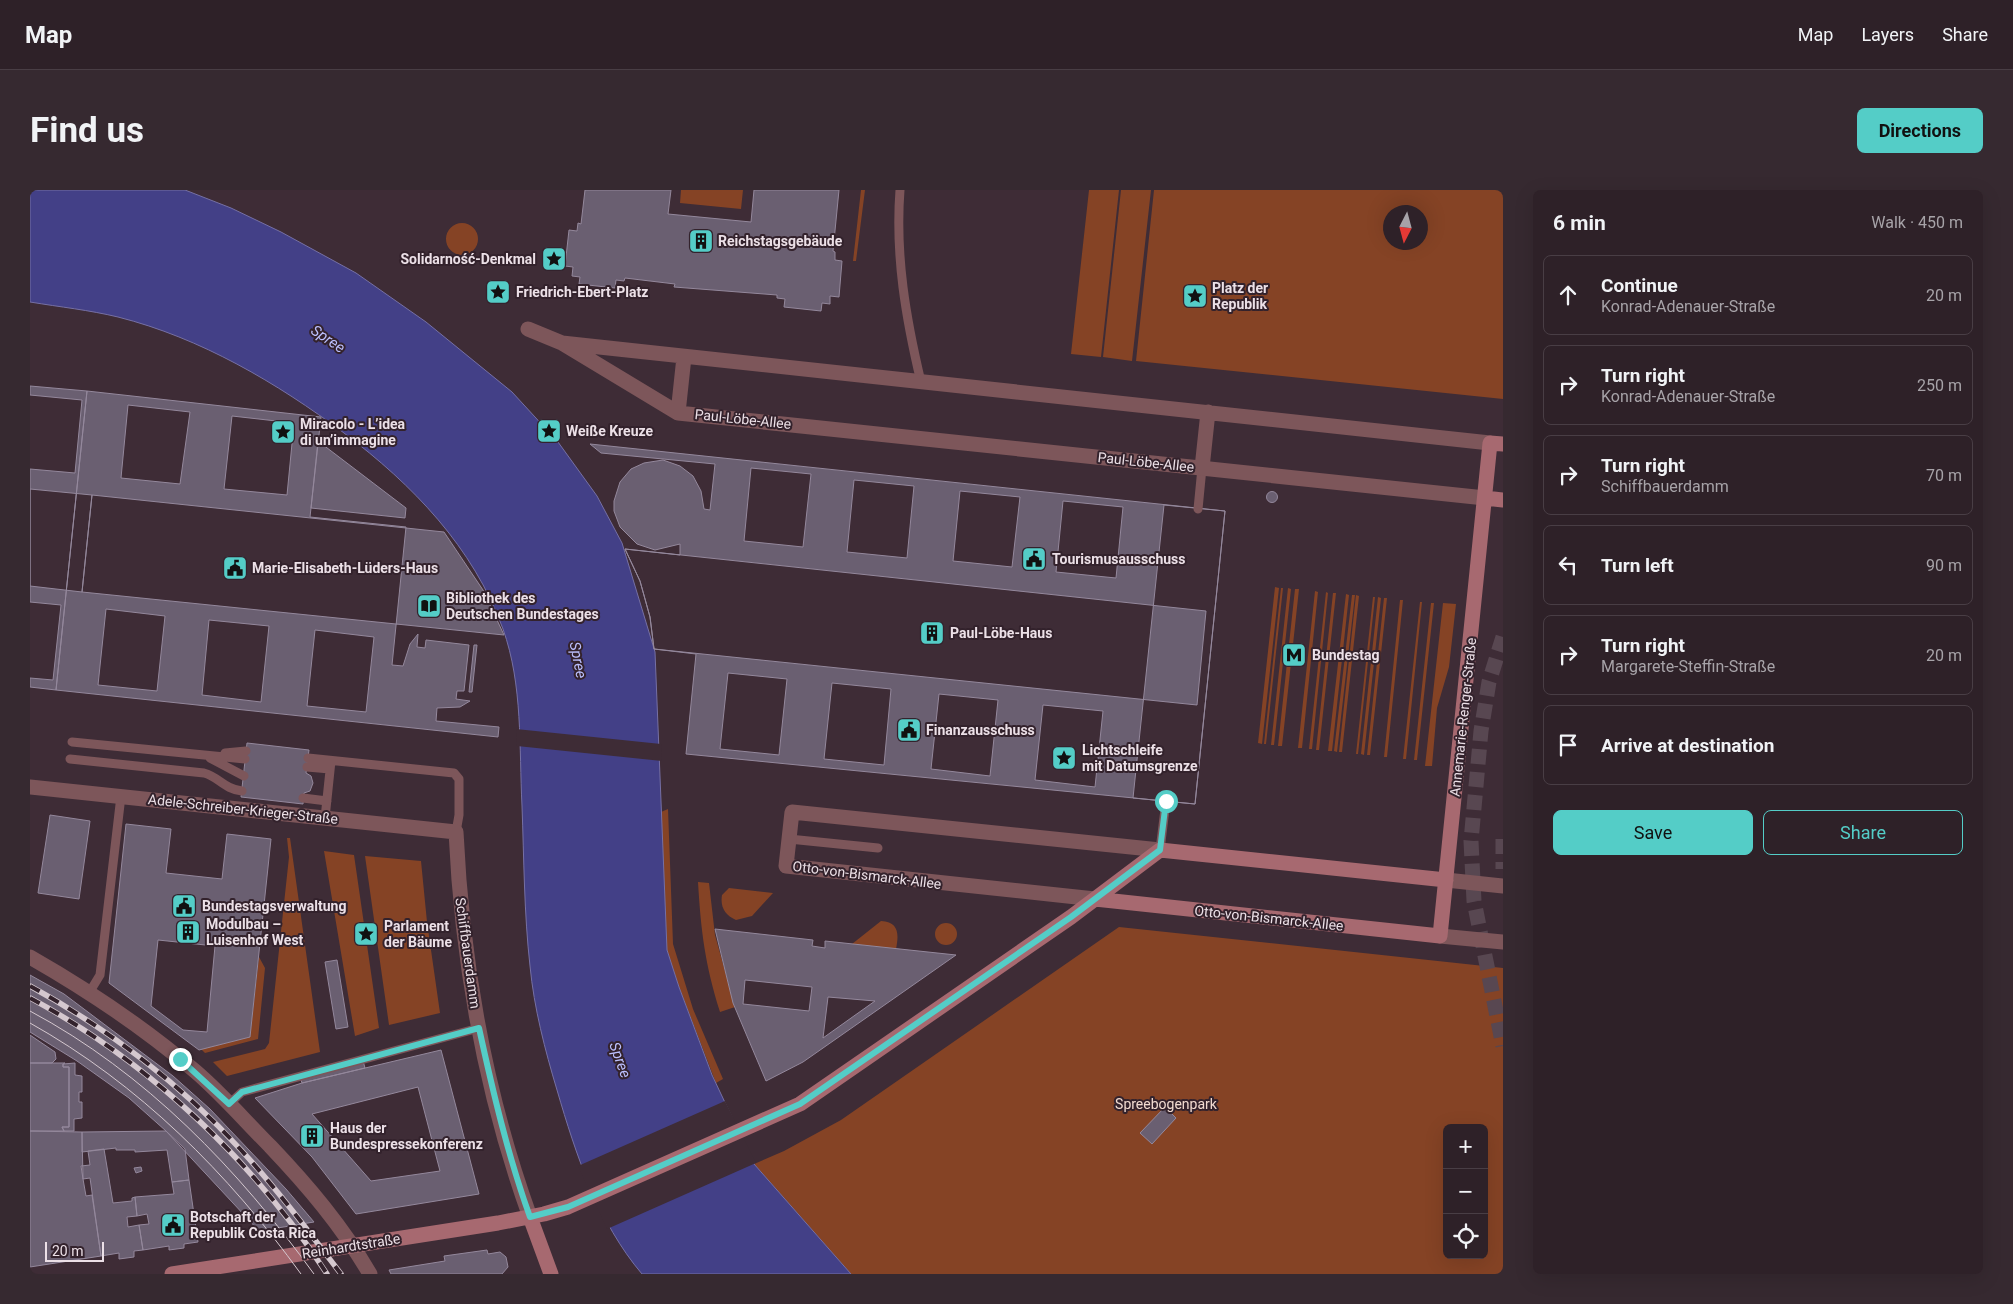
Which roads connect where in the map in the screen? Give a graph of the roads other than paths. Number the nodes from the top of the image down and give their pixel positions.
1 (900, 190) edge
2 (528, 329) dead end
3 (562, 343) junction
4 (684, 357) junction
5 (922, 382) junction
6 (1208, 412) junction
7 (678, 413) junction
8 (1497, 444) edge
9 (1202, 468) junction
10 (1485, 498) junction
11 (1503, 500) edge
12 (1198, 509) dead end
13 (72, 742) dead end
14 (246, 755) dead end
15 (205, 756) junction
16 (70, 759) dead end
17 (307, 762) dead end
18 (330, 765) junction
19 (244, 776) dead end
20 (30, 787) edge
21 (242, 790) dead end
22 (121, 796) junction
23 (303, 798) dead end
24 (327, 800) junction
25 (1166, 801) dead end
26 (325, 818) junction
27 (456, 832) junction
28 (789, 839) junction
29 (878, 848) dead end
30 (1160, 850) junction
31 (1446, 880) junction
32 (1503, 886) edge
33 (1095, 899) junction
34 (1440, 936) junction
35 (1503, 942) edge
36 (30, 957) edge
37 (89, 993) junction
38 (479, 1028) junction
39 (229, 1104) junction
40 (530, 1217) junction
41 (353, 1245) junction
42 (196, 1272) edge
43 (172, 1274) edge
44 (370, 1274) edge
45 (551, 1274) edge

1 - 5 lane
2 - 3 street
3 - 4 street
3 - 7 street
4 - 5 street
4 - 7 street, Paul-Löbe-Allee
5 - 6 street
6 - 8 street
6 - 9 street
7 - 9 street, Paul-Löbe-Allee
8 - 10 street, Annemarie-Renger-Straße
9 - 10 street, Paul-Löbe-Allee
9 - 12 lane
10 - 11 street, Paul-Löbe-Allee
10 - 31 street, Annemarie-Renger-Straße
13 - 15 lane
14 - 15 lane
15 - 19 lane
16 - 21 lane
17 - 18 lane
18 - 24 lane
18 - 27 lane
20 - 22 street, Adele-Schreiber-Krieger-Straße
22 - 26 street, Adele-Schreiber-Krieger-Straße
22 - 37 lane
23 - 24 lane
24 - 26 lane
25 - 30 lane
26 - 27 street, Adele-Schreiber-Krieger-Straße
27 - 38 street, Schiffbauerdamm
28 - 29 lane
28 - 30 street, Otto-von-Bismarck-Allee
28 - 33 street, Otto-von-Bismarck-Allee
30 - 31 street, Otto-von-Bismarck-Allee
30 - 33 street, Reinhardtstraße
31 - 32 street, Otto-von-Bismarck-Allee
31 - 34 street, Annemarie-Renger-Straße
33 - 34 street, Otto-von-Bismarck-Allee
33 - 40 street, Reinhardtstraße
34 - 35 street, Otto-von-Bismarck-Allee
36 - 37 street
37 - 39 street
38 - 39 lane
38 - 40 street, Schiffbauerdamm
39 - 41 street
40 - 41 street, Reinhardtstraße
40 - 45 street
41 - 42 street, Reinhardtstraße
41 - 44 street
42 - 43 street, Reinhardtstraße

